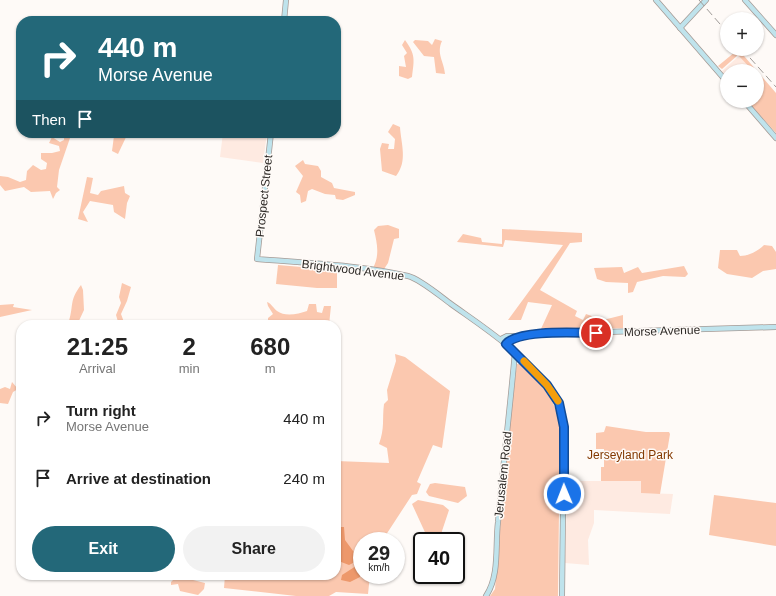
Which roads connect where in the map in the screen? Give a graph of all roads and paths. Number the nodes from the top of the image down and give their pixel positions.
1 (286, 0) edge
2 (656, 0) edge
3 (706, 0) edge
4 (745, 0) edge
5 (284, 16) edge
6 (680, 28) junction
7 (776, 35) edge
8 (720, 74) edge
9 (750, 108) edge
10 (270, 138) edge
11 (776, 138) edge
12 (257, 258) joint
13 (776, 327) edge
14 (524, 336) junction
15 (501, 340) junction
16 (506, 344) junction
17 (516, 352) junction
18 (486, 596) edge
19 (562, 596) edge

1 - 5 street
2 - 6 street
3 - 6 street
4 - 7 street
6 - 8 street
9 - 11 street
10 - 12 street, Prospect Street
12 - 15 street, Brightwood Avenue
13 - 14 street, Morse Avenue
14 - 15 street, Morse Avenue
14 - 16 street, Morse Avenue
15 - 16 street, Brightwood Avenue
16 - 17 street, Brightwood Avenue
17 - 18 street, Jerusalem Road
17 - 19 street, Brightwood Avenue

